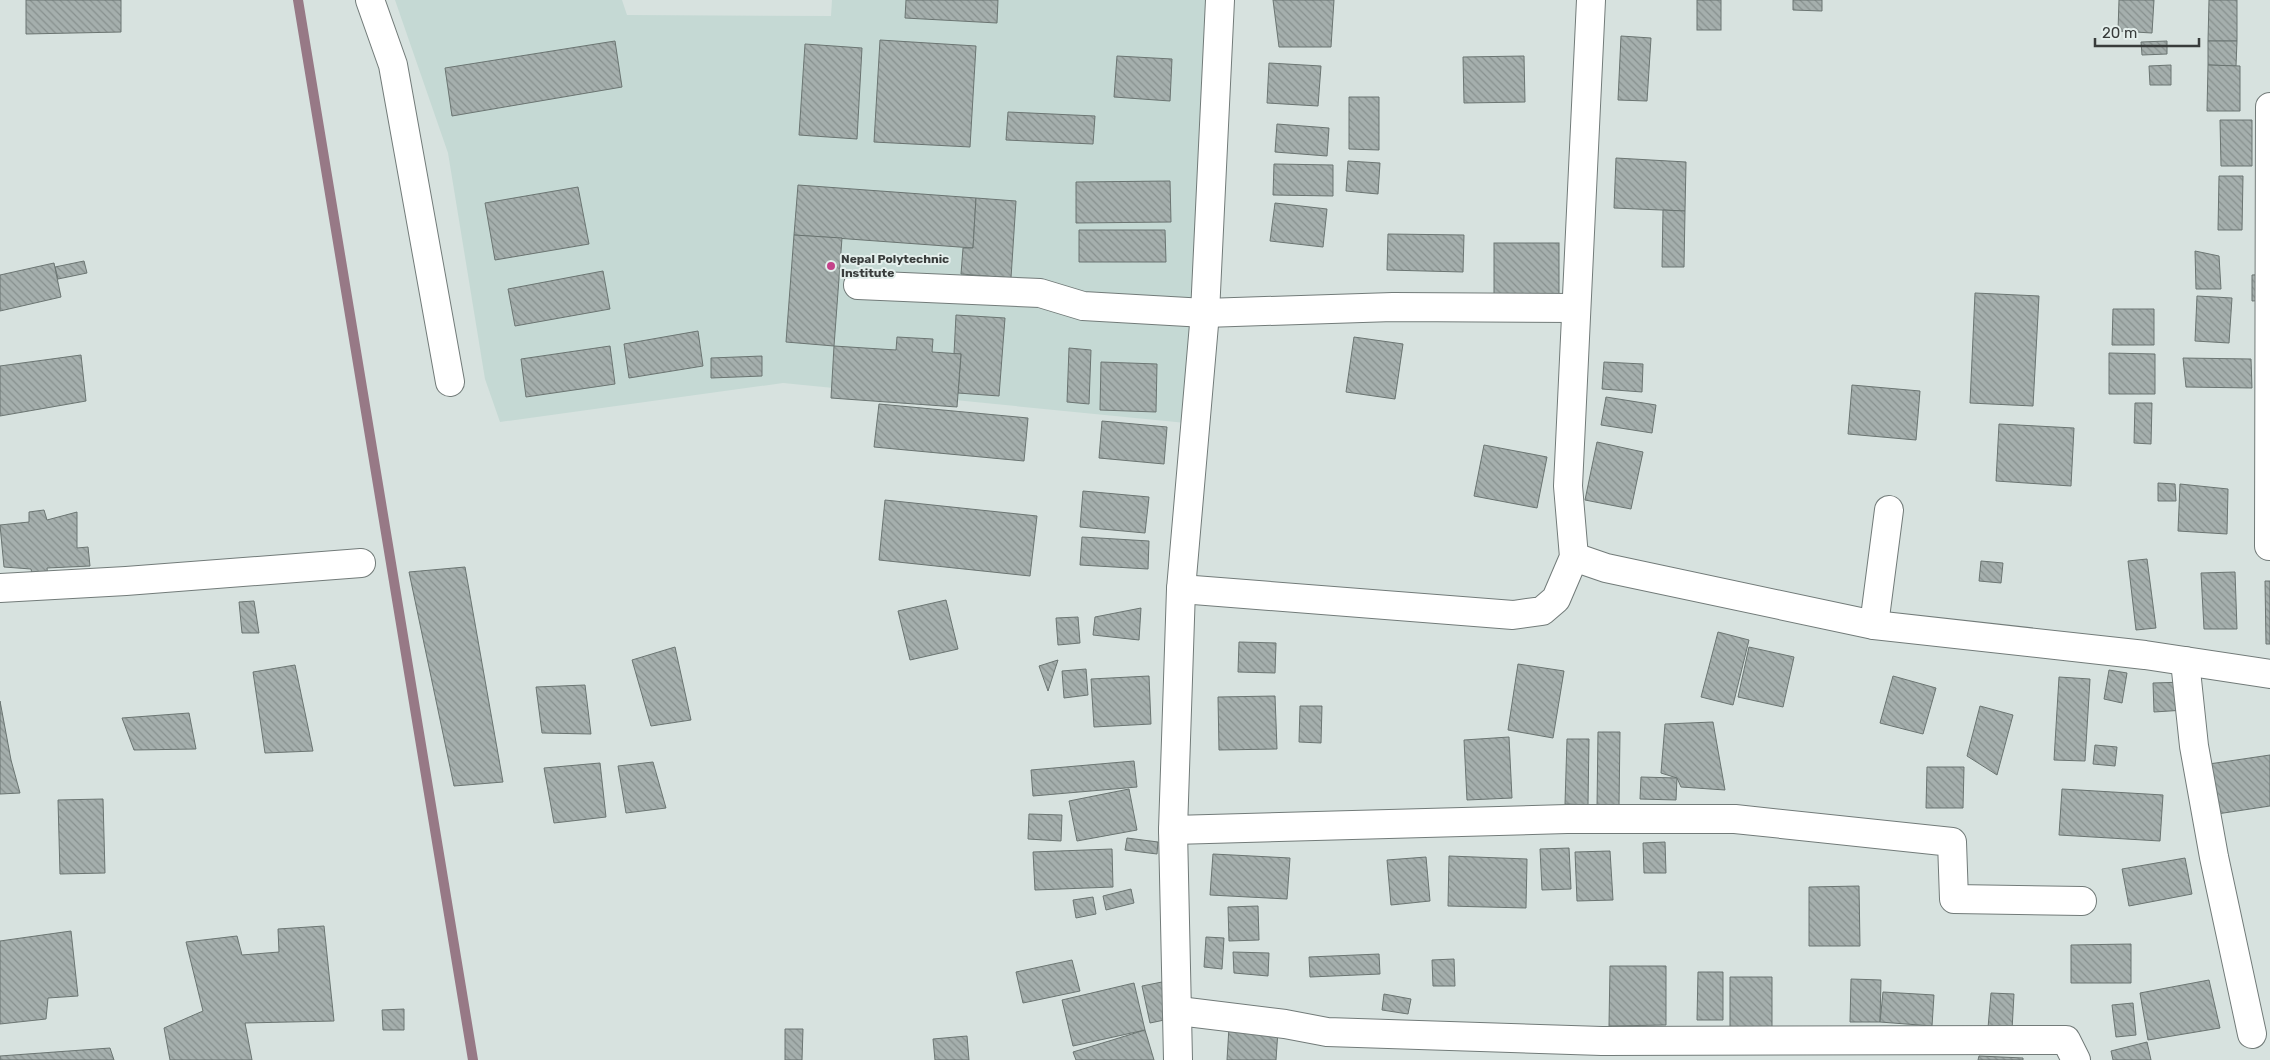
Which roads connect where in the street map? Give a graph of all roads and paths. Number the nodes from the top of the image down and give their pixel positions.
1 (370, 0) edge
2 (1220, 0) edge
3 (1591, 0) edge
4 (2270, 107) edge
5 (858, 285) dead end
6 (1576, 308) junction
7 (1205, 313) junction
8 (450, 382) dead end
9 (1889, 510) dead end
10 (2269, 546) edge
11 (1574, 558) junction
12 (361, 563) dead end
13 (0, 588) edge
14 (1181, 589) junction
15 (1874, 625) junction
16 (2185, 661) junction
17 (2270, 674) edge
18 (1173, 830) junction
19 (2082, 901) dead end
20 (1179, 1011) junction
21 (2252, 1034) dead end
22 (1178, 1060) edge
23 (2076, 1060) edge

1 - 8 street
2 - 7 street
3 - 6 street
4 - 10 street
5 - 7 street
6 - 7 street
6 - 11 street
7 - 14 street
9 - 15 street
11 - 14 street
11 - 15 street
12 - 13 street
14 - 18 street
15 - 16 street
16 - 17 street
16 - 21 street
18 - 19 street
18 - 20 street
20 - 22 street
20 - 23 street

